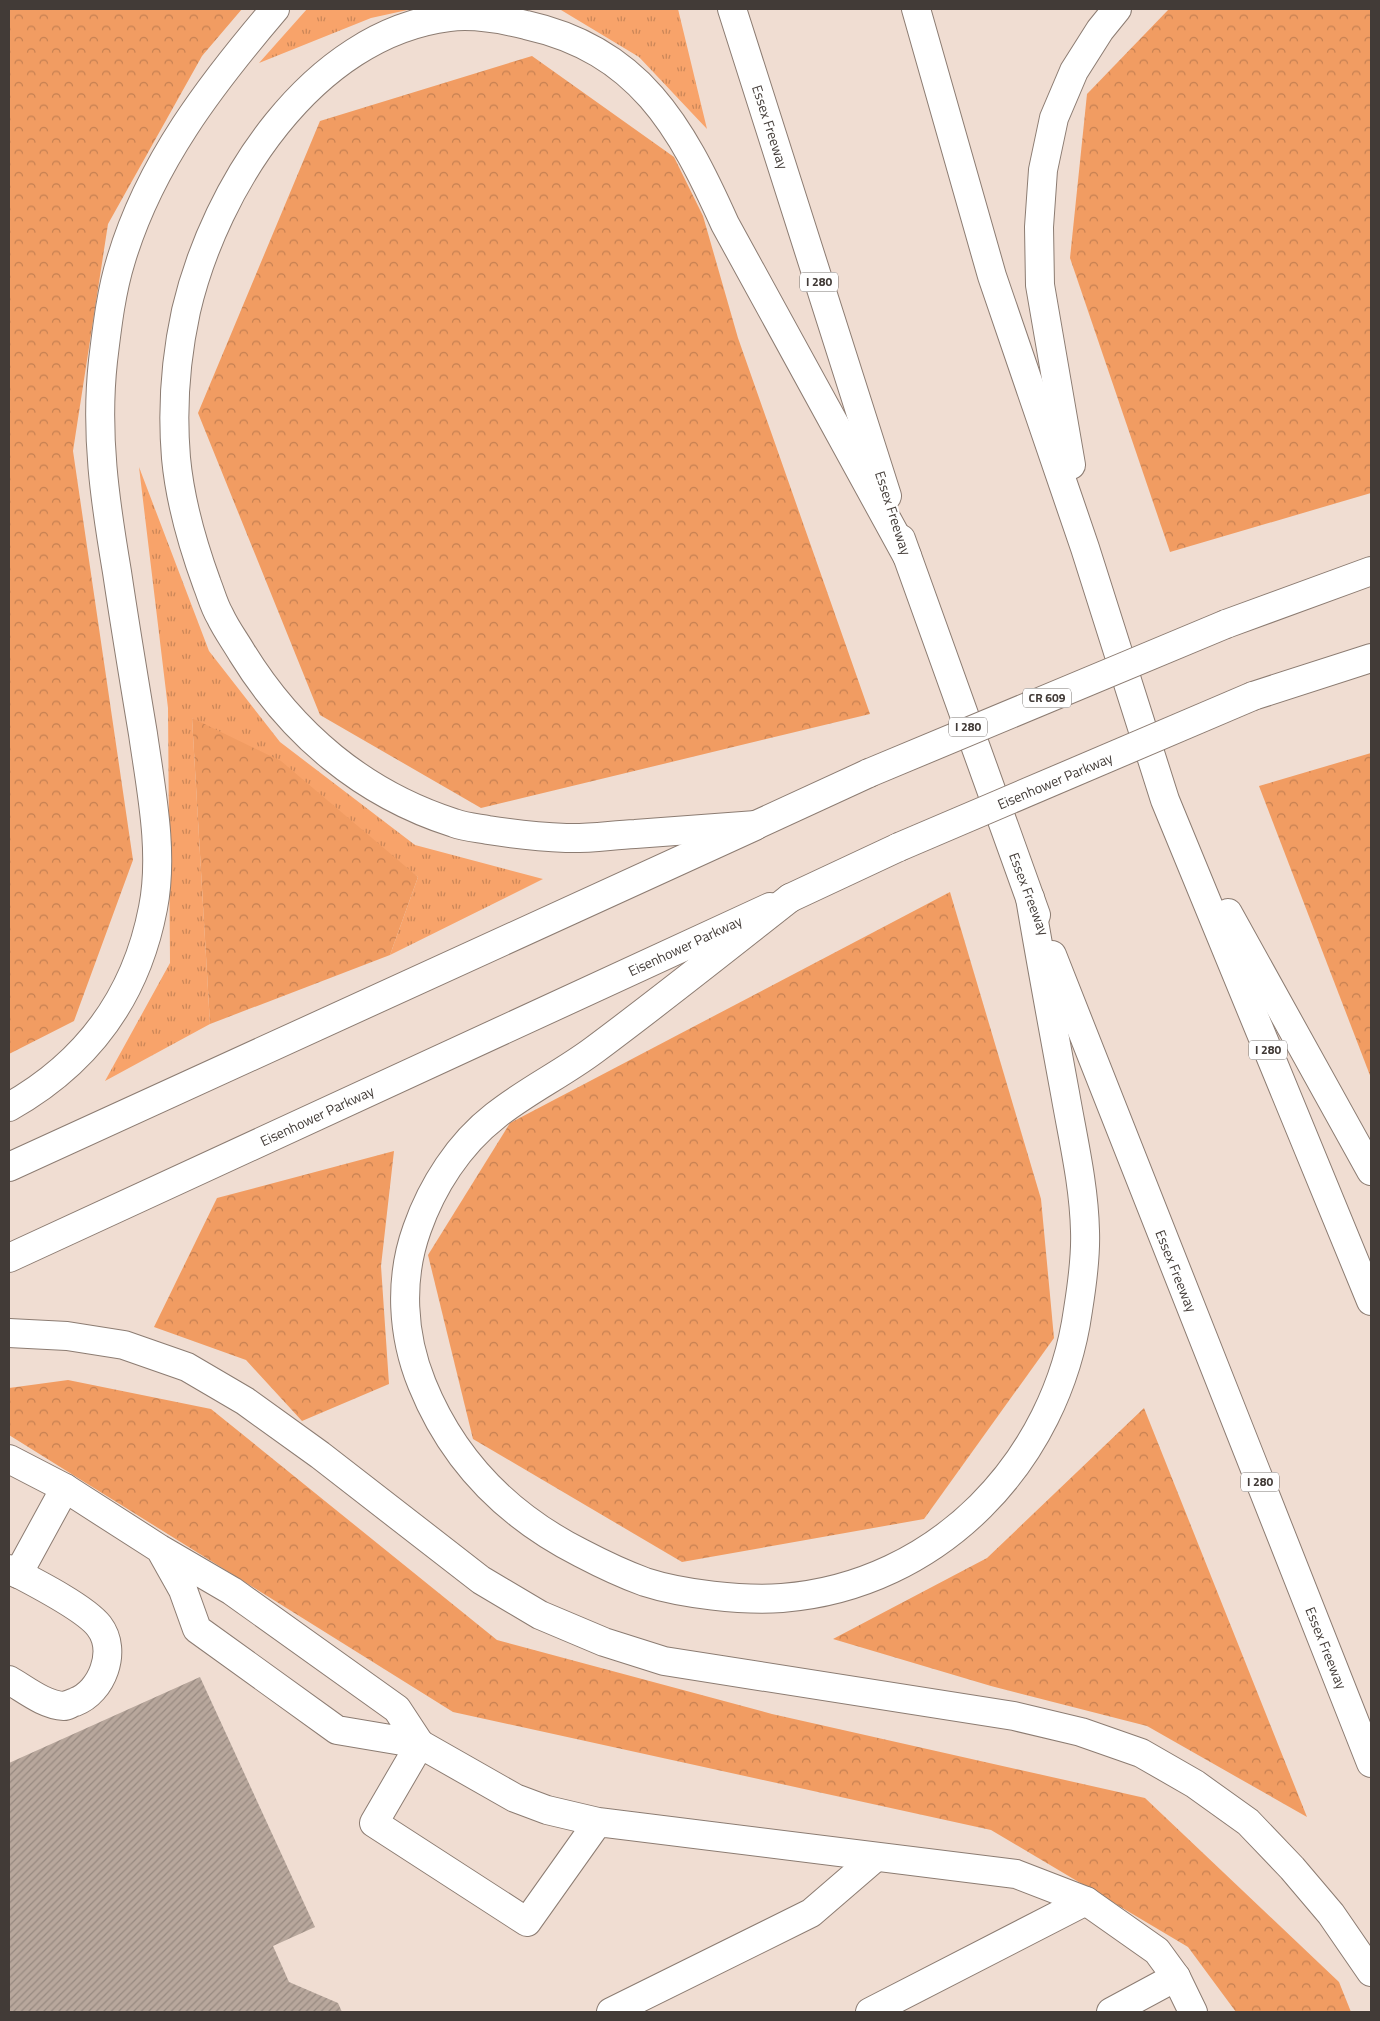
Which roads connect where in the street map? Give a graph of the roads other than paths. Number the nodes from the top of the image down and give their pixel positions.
1 (275, 9) edge
2 (732, 9) edge
3 (916, 9) edge
4 (1117, 9) edge
5 (1085, 548) junction
6 (906, 556) junction
7 (1371, 571) edge
8 (1371, 658) edge
9 (1165, 800) junction
10 (756, 825) junction
11 (790, 898) junction
12 (1030, 898) junction
13 (9, 1107) edge
14 (9, 1167) edge
15 (1371, 1172) edge
16 (9, 1258) edge
17 (1371, 1301) edge
18 (9, 1333) edge
19 (9, 1459) edge
20 (66, 1488) junction
21 (160, 1549) junction
22 (13, 1571) edge
23 (9, 1680) edge
24 (420, 1744) junction
25 (1371, 1763) edge
26 (598, 1822) junction
27 (876, 1856) junction
28 (1086, 1900) junction
29 (1371, 1972) edge
30 (1176, 1976) junction
31 (611, 2012) edge
32 (870, 2012) edge
33 (1111, 2012) edge
34 (1193, 2012) edge

1 - 13 main road
2 - 6 main road, Essex Freeway / I 280
3 - 5 main road, I 280
4 - 5 main road
5 - 9 main road, I 280
6 - 10 main road
6 - 12 main road, Essex Freeway / I 280
7 - 10 main road, CR 609, bridge
8 - 11 main road, Eisenhower Parkway, bridge
9 - 15 main road
9 - 17 main road, I 280
10 - 14 main road
11 - 12 main road
11 - 16 main road, Eisenhower Parkway
12 - 25 main road, Essex Freeway / I 280
18 - 29 main road
19 - 20 main road
20 - 21 main road
20 - 22 main road
21 - 24 main road
21 - 24 main road
22 - 23 main road
24 - 26 main road
24 - 26 main road
26 - 27 main road
27 - 28 main road
27 - 31 main road
28 - 30 main road
28 - 32 main road
30 - 33 main road
30 - 34 main road

